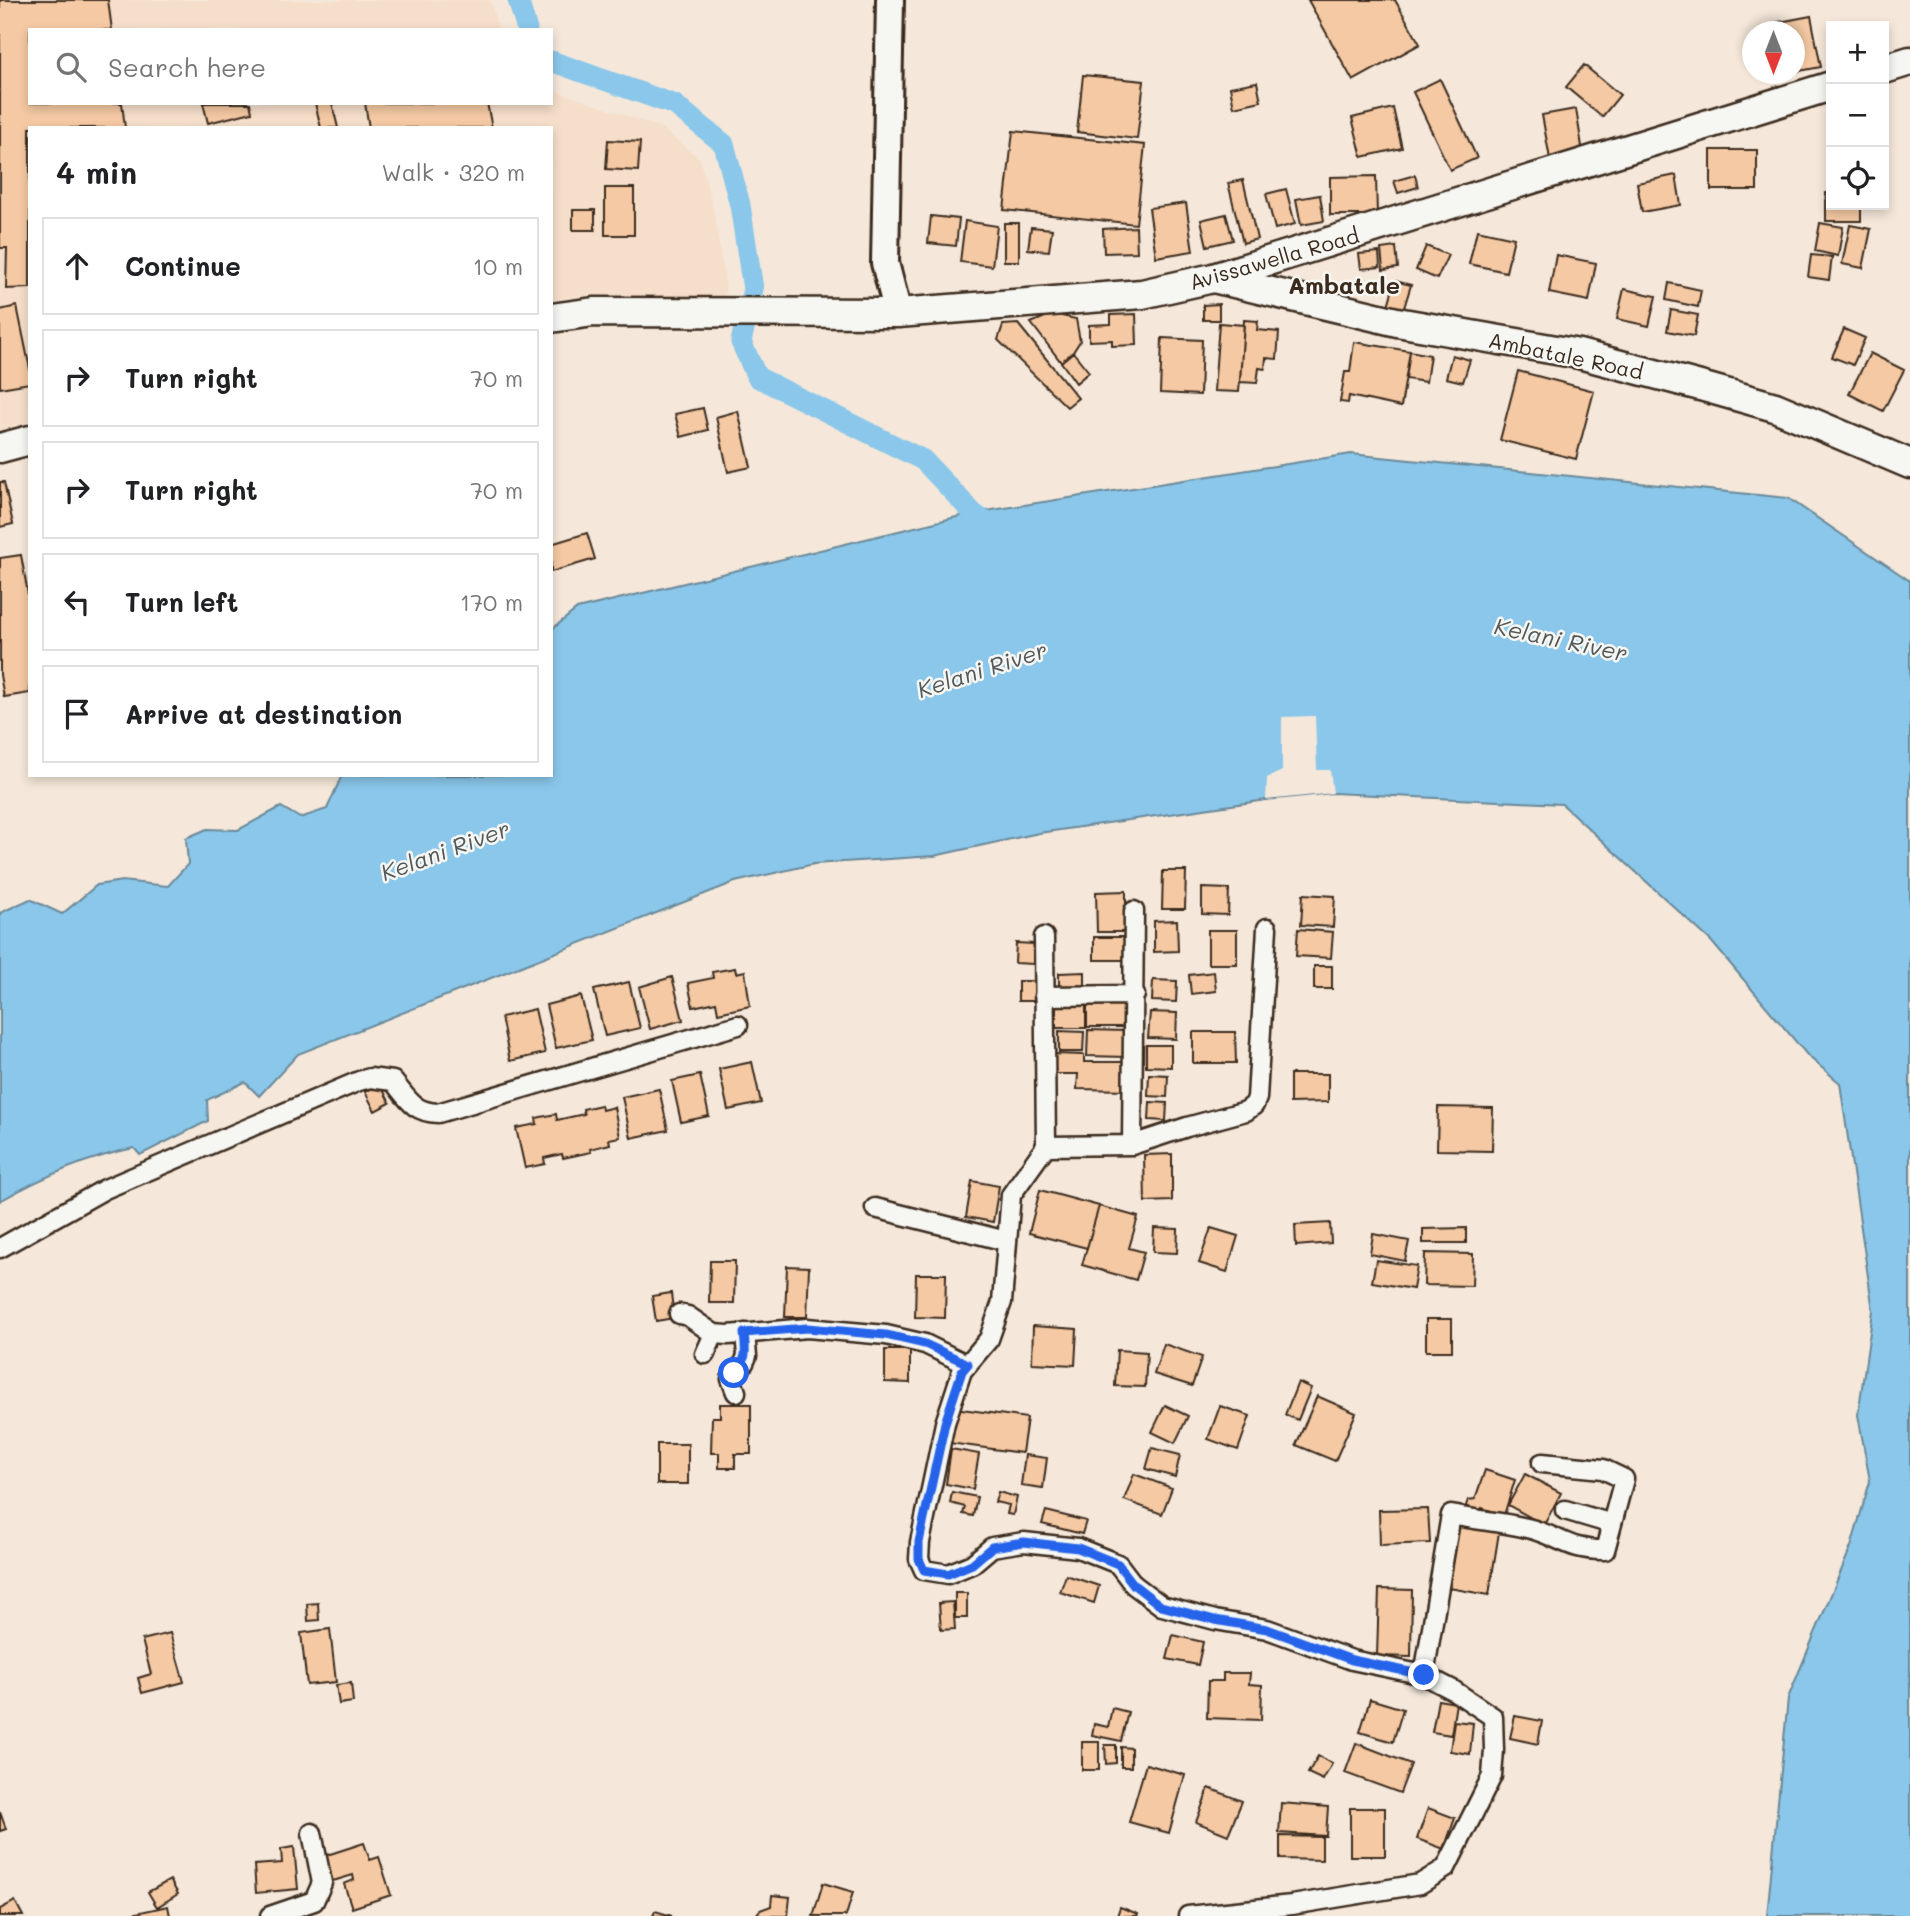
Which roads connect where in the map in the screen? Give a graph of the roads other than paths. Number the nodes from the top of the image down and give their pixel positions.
1 (890, 0) edge
2 (1910, 61) edge
3 (1889, 67) edge
4 (1826, 88) edge
5 (1213, 278) junction
6 (898, 313) junction
7 (553, 318) edge
8 (28, 441) edge
9 (0, 448) edge
10 (1910, 464) edge
11 (1134, 911) dead end
12 (1267, 928) dead end
13 (1044, 937) dead end
14 (1135, 995) junction
15 (1045, 996) junction
16 (738, 1025) dead end
17 (1132, 1145) junction
18 (1046, 1146) junction
19 (875, 1208) dead end
20 (1006, 1241) junction
21 (0, 1248) edge
22 (679, 1314) dead end
23 (744, 1333) junction
24 (715, 1334) junction
25 (705, 1354) dead end
26 (968, 1364) junction
27 (736, 1392) dead end
28 (1542, 1463) dead end
29 (1565, 1510) dead end
30 (1612, 1524) junction
31 (1424, 1675) junction
32 (312, 1833) dead end
33 (270, 1916) edge
34 (1188, 1916) edge

1 - 6 main road
2 - 3 main road
4 - 5 main road, Avissawella Road
5 - 6 main road, Avissawella Road
5 - 10 main road, Ambatale Road
6 - 7 main road, Avissawella Road
8 - 9 main road
11 - 14 street
12 - 17 street
13 - 15 street
14 - 15 street
14 - 17 street
15 - 18 street
16 - 21 street
17 - 18 street
18 - 20 street
19 - 20 street
20 - 26 street
22 - 24 street
23 - 24 street
23 - 26 street
23 - 27 street
24 - 25 street
26 - 31 street
28 - 30 street
29 - 30 street
30 - 31 street
31 - 34 street
32 - 33 street

